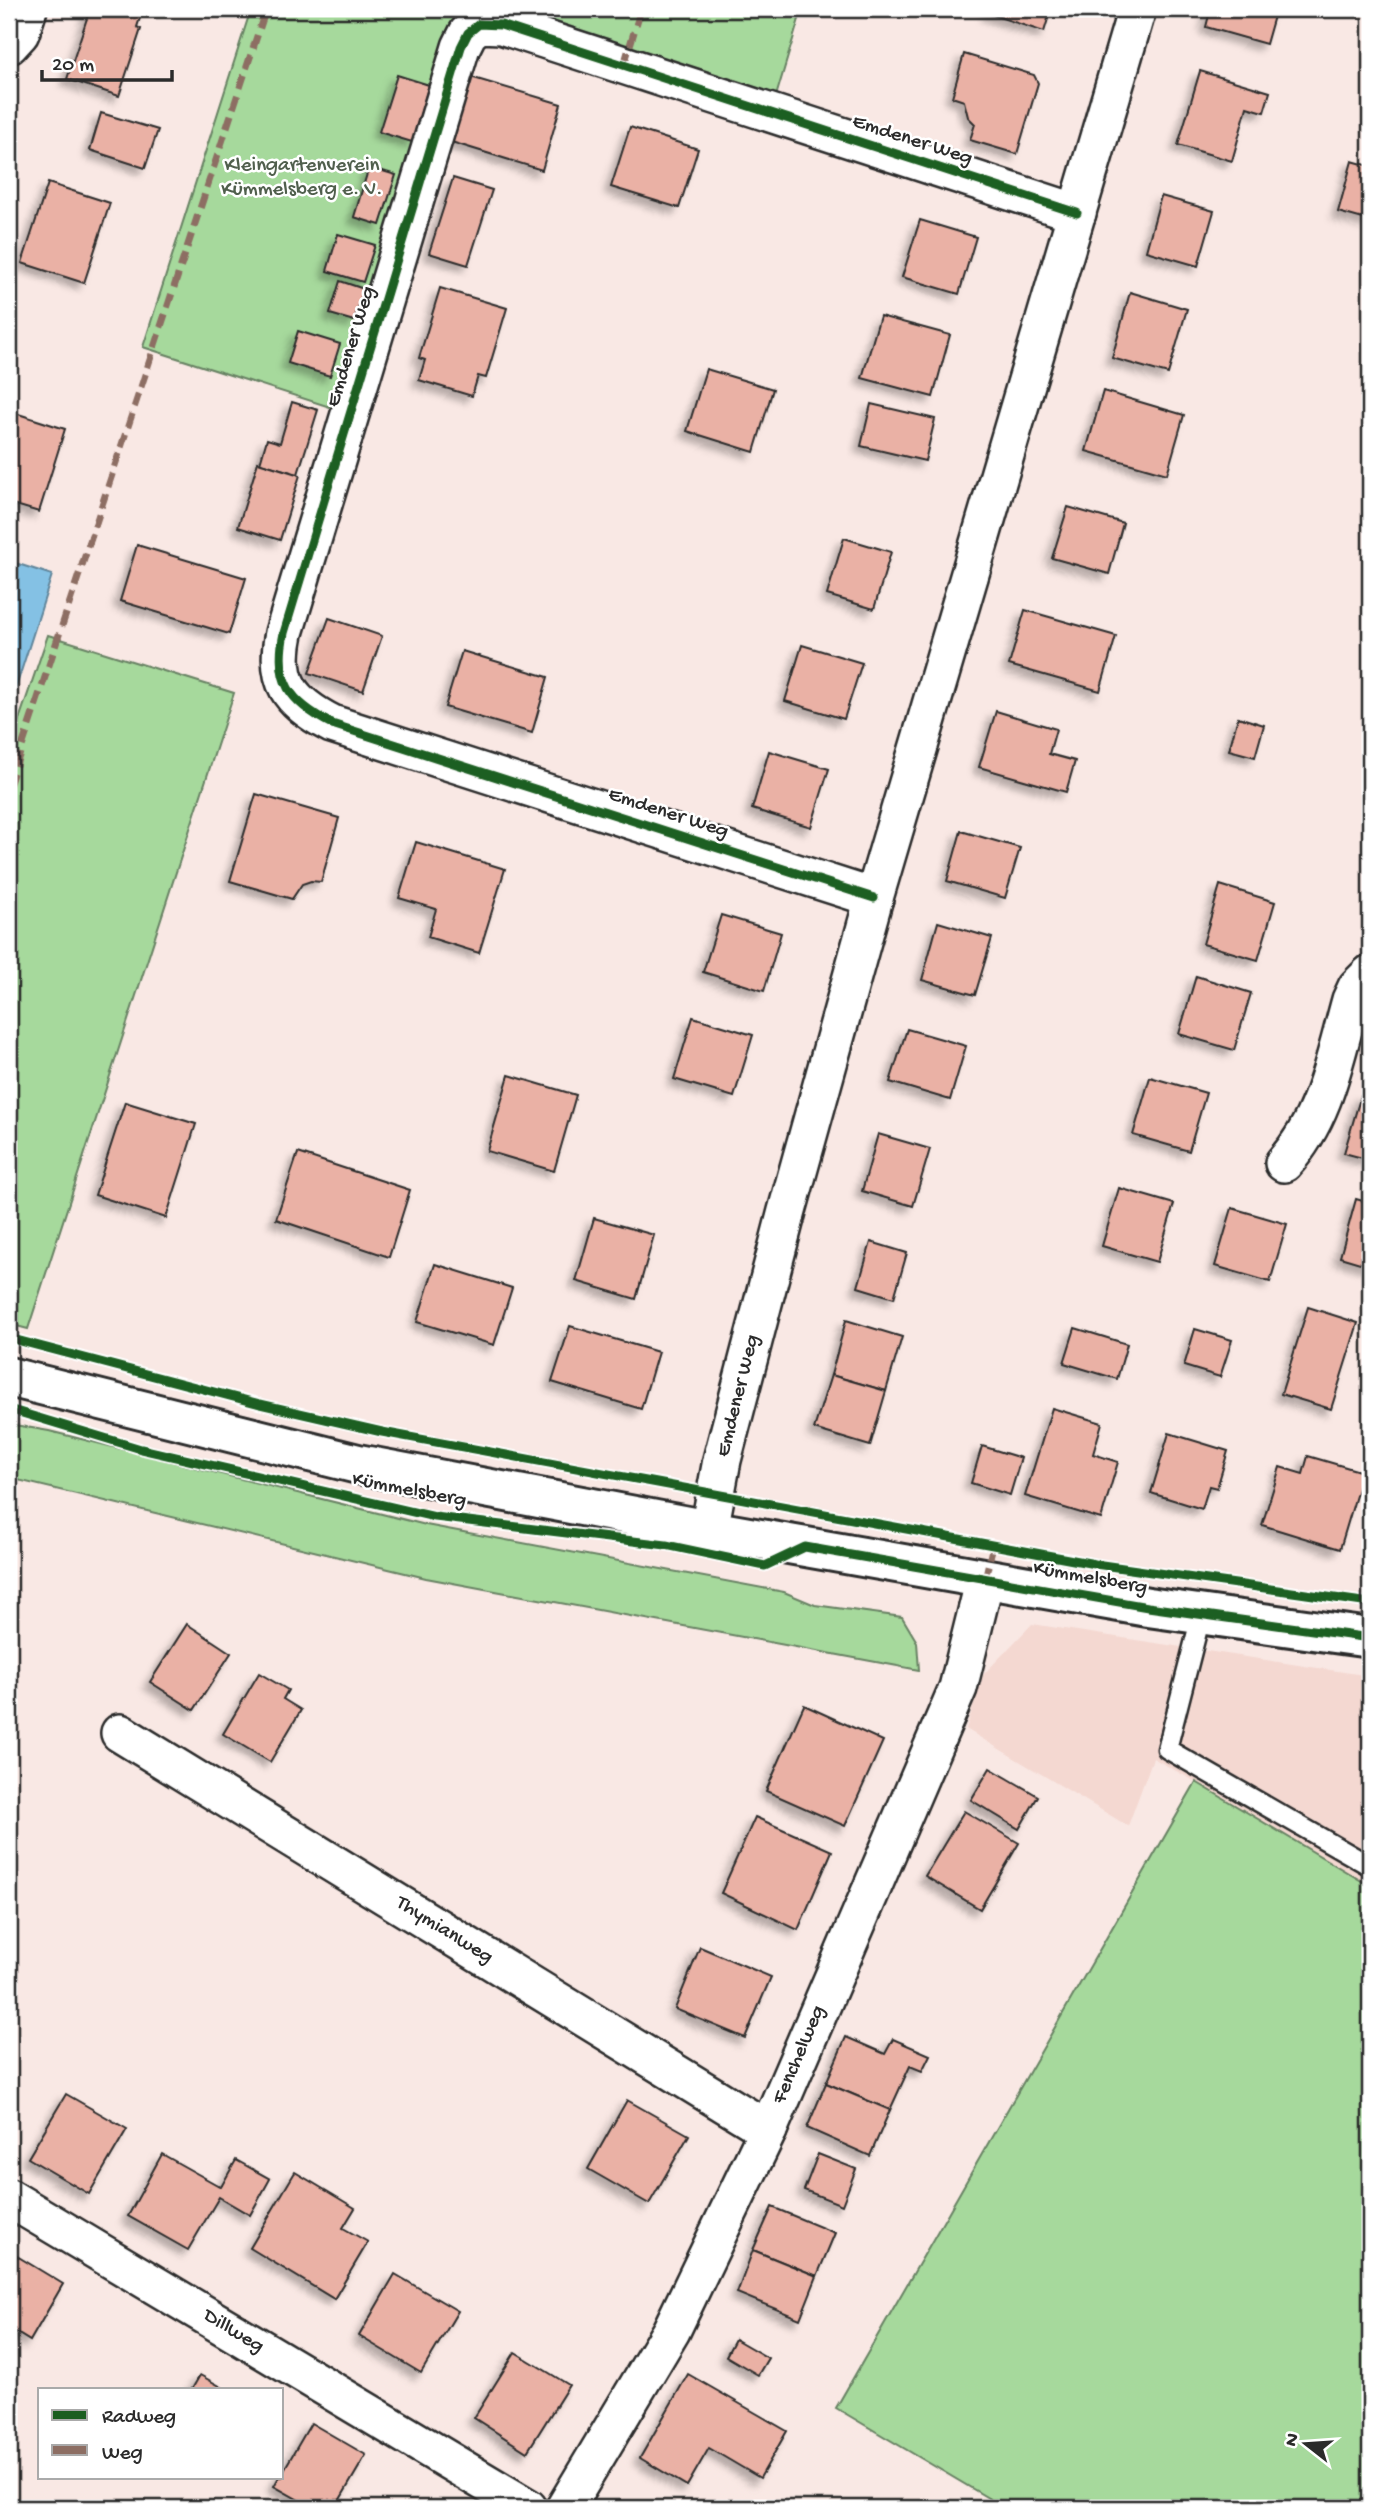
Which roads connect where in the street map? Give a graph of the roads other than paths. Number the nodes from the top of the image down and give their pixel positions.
1 (27, 9) edge
2 (1137, 9) edge
3 (9, 45) edge
4 (1077, 213) junction
5 (874, 898) junction
6 (1370, 974) edge
7 (1284, 1163) dead end
8 (9, 1377) edge
9 (709, 1530) junction
10 (985, 1579) junction
11 (1201, 1616) junction
12 (1370, 1638) edge
13 (121, 1733) dead end
14 (1370, 1866) edge
15 (768, 2130) junction
16 (9, 2198) edge
17 (528, 2508) edge
18 (565, 2508) edge

1 - 3 street
2 - 4 street, Emdener Weg
4 - 5 street, Emdener Weg
4 - 5 street, Emdener Weg
5 - 9 street, Emdener Weg
6 - 7 street
8 - 9 main road, Kümmelsberg
9 - 10 main road, Kümmelsberg
10 - 11 main road, Kümmelsberg
10 - 15 street, Fenchelweg
11 - 12 main road, Kümmelsberg
11 - 14 lane
13 - 15 street, Thymianweg
15 - 18 street, Fenchelweg
16 - 17 street, Dillweg

